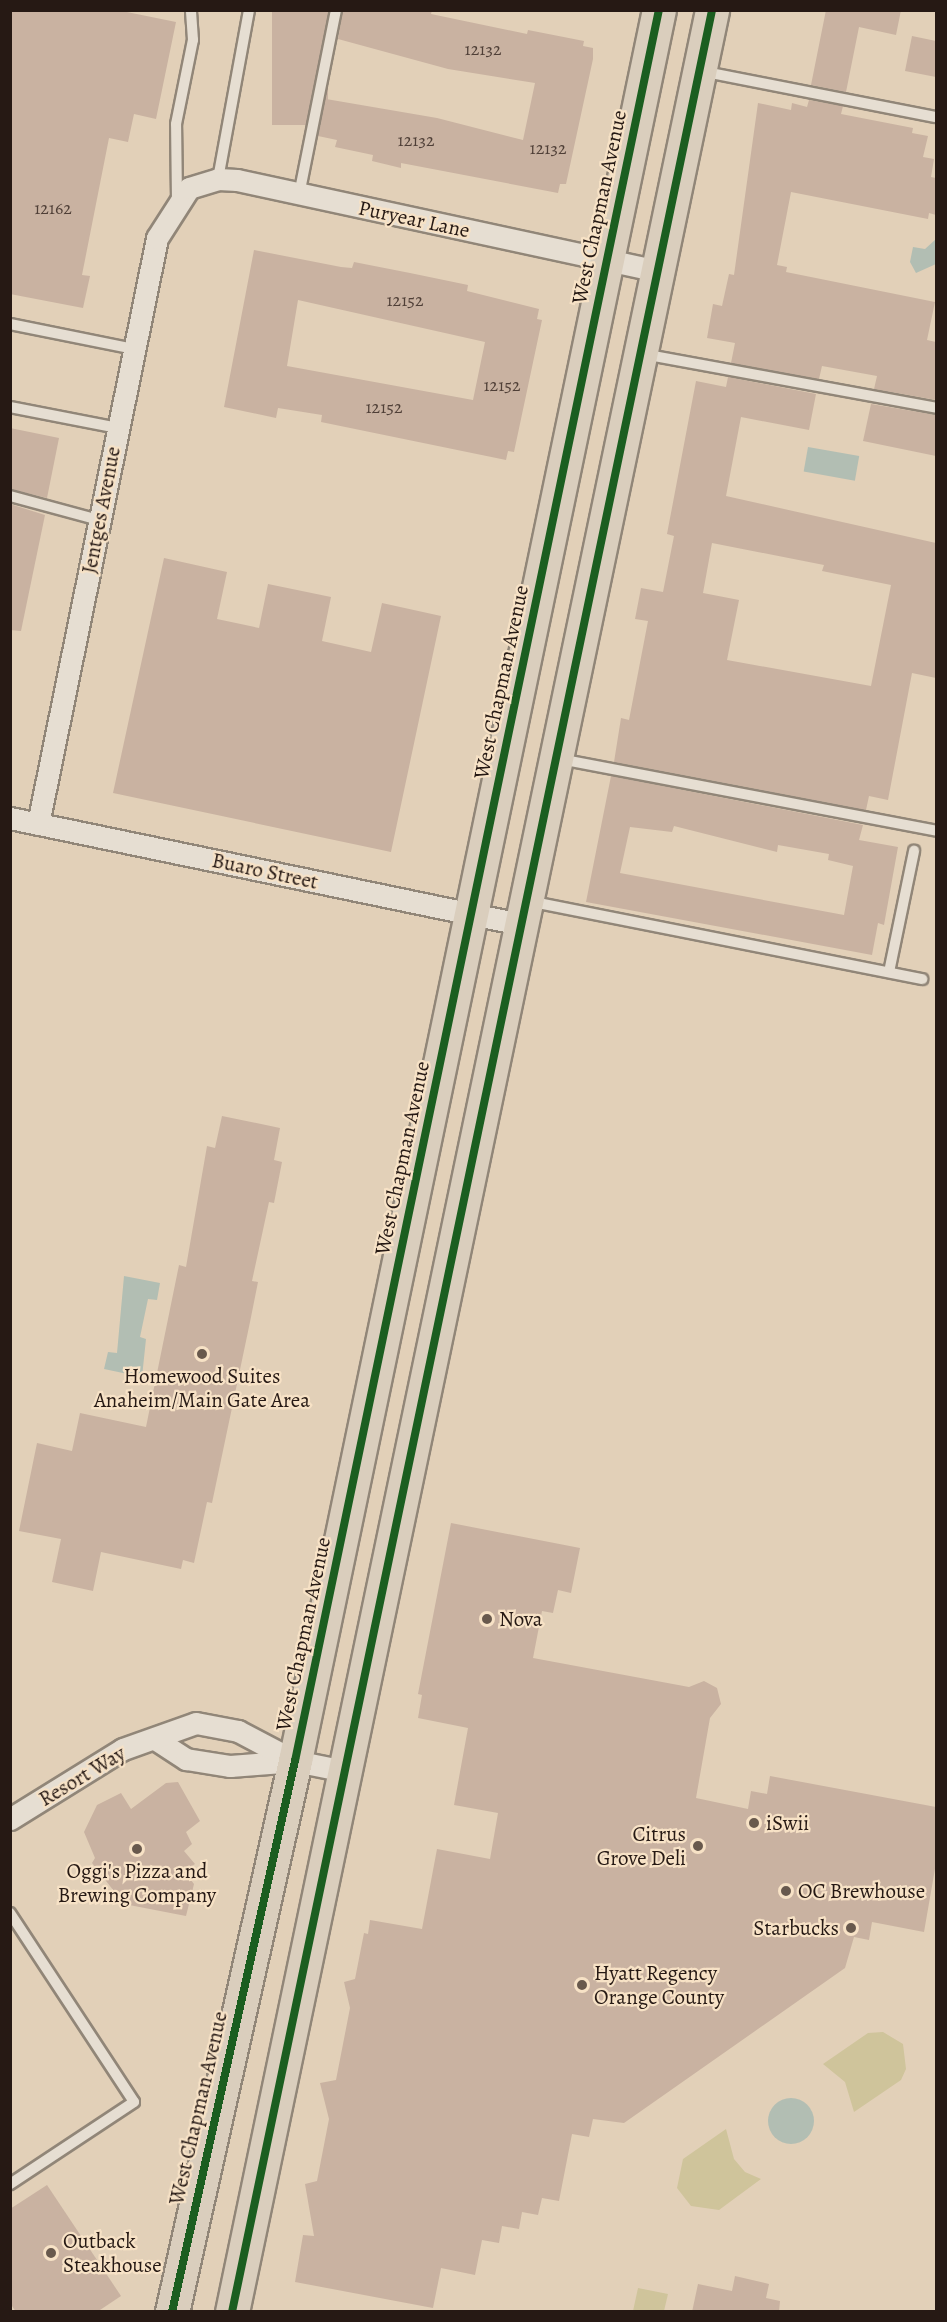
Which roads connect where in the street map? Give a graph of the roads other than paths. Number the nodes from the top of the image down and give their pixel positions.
1 (191, 10) edge
2 (249, 10) edge
3 (336, 10) edge
4 (658, 10) edge
5 (712, 10) edge
6 (700, 71) junction
7 (936, 117) edge
8 (218, 179) junction
9 (299, 195) junction
10 (177, 201) junction
11 (607, 260) junction
12 (657, 271) junction
13 (10, 324) edge
14 (134, 349) junction
15 (640, 354) junction
16 (10, 407) edge
17 (936, 408) edge
18 (118, 428) junction
19 (10, 496) edge
20 (99, 520) junction
21 (556, 758) junction
22 (10, 818) edge
23 (38, 824) junction
24 (936, 831) edge
25 (914, 851) dead end
26 (523, 912) junction
27 (471, 914) junction
28 (889, 972) junction
29 (922, 979) dead end
30 (155, 1739) junction
31 (295, 1761) junction
32 (345, 1771) junction
33 (10, 1819) edge
34 (10, 1913) edge
35 (10, 2184) edge
36 (172, 2312) edge
37 (232, 2312) edge

1 - 10 lane
2 - 8 lane
3 - 9 lane
4 - 11 main road, West Chapman Avenue
5 - 6 main road
6 - 7 lane
6 - 12 main road
8 - 9 street, Puryear Lane
8 - 10 street
9 - 11 street, Puryear Lane
10 - 14 street, Jentges Avenue
11 - 12 street, Puryear Lane
11 - 27 main road, West Chapman Avenue
12 - 15 main road
13 - 14 lane
14 - 18 street, Jentges Avenue
15 - 17 lane
15 - 21 main road
16 - 18 lane
18 - 20 street, Jentges Avenue
19 - 20 lane
20 - 23 street, Jentges Avenue
21 - 24 lane
21 - 26 main road
22 - 23 street, Buaro Street
23 - 27 street, Buaro Street
25 - 28 lane
26 - 27 street, Buaro Street
26 - 28 lane
26 - 32 main road
27 - 31 main road, West Chapman Avenue
28 - 29 lane
30 - 31 street, Resort Way
30 - 31 street, Resort Way
30 - 33 street, Resort Way
31 - 32 street, Resort Way
31 - 36 main road, West Chapman Avenue
32 - 37 main road
34 - 35 lane

